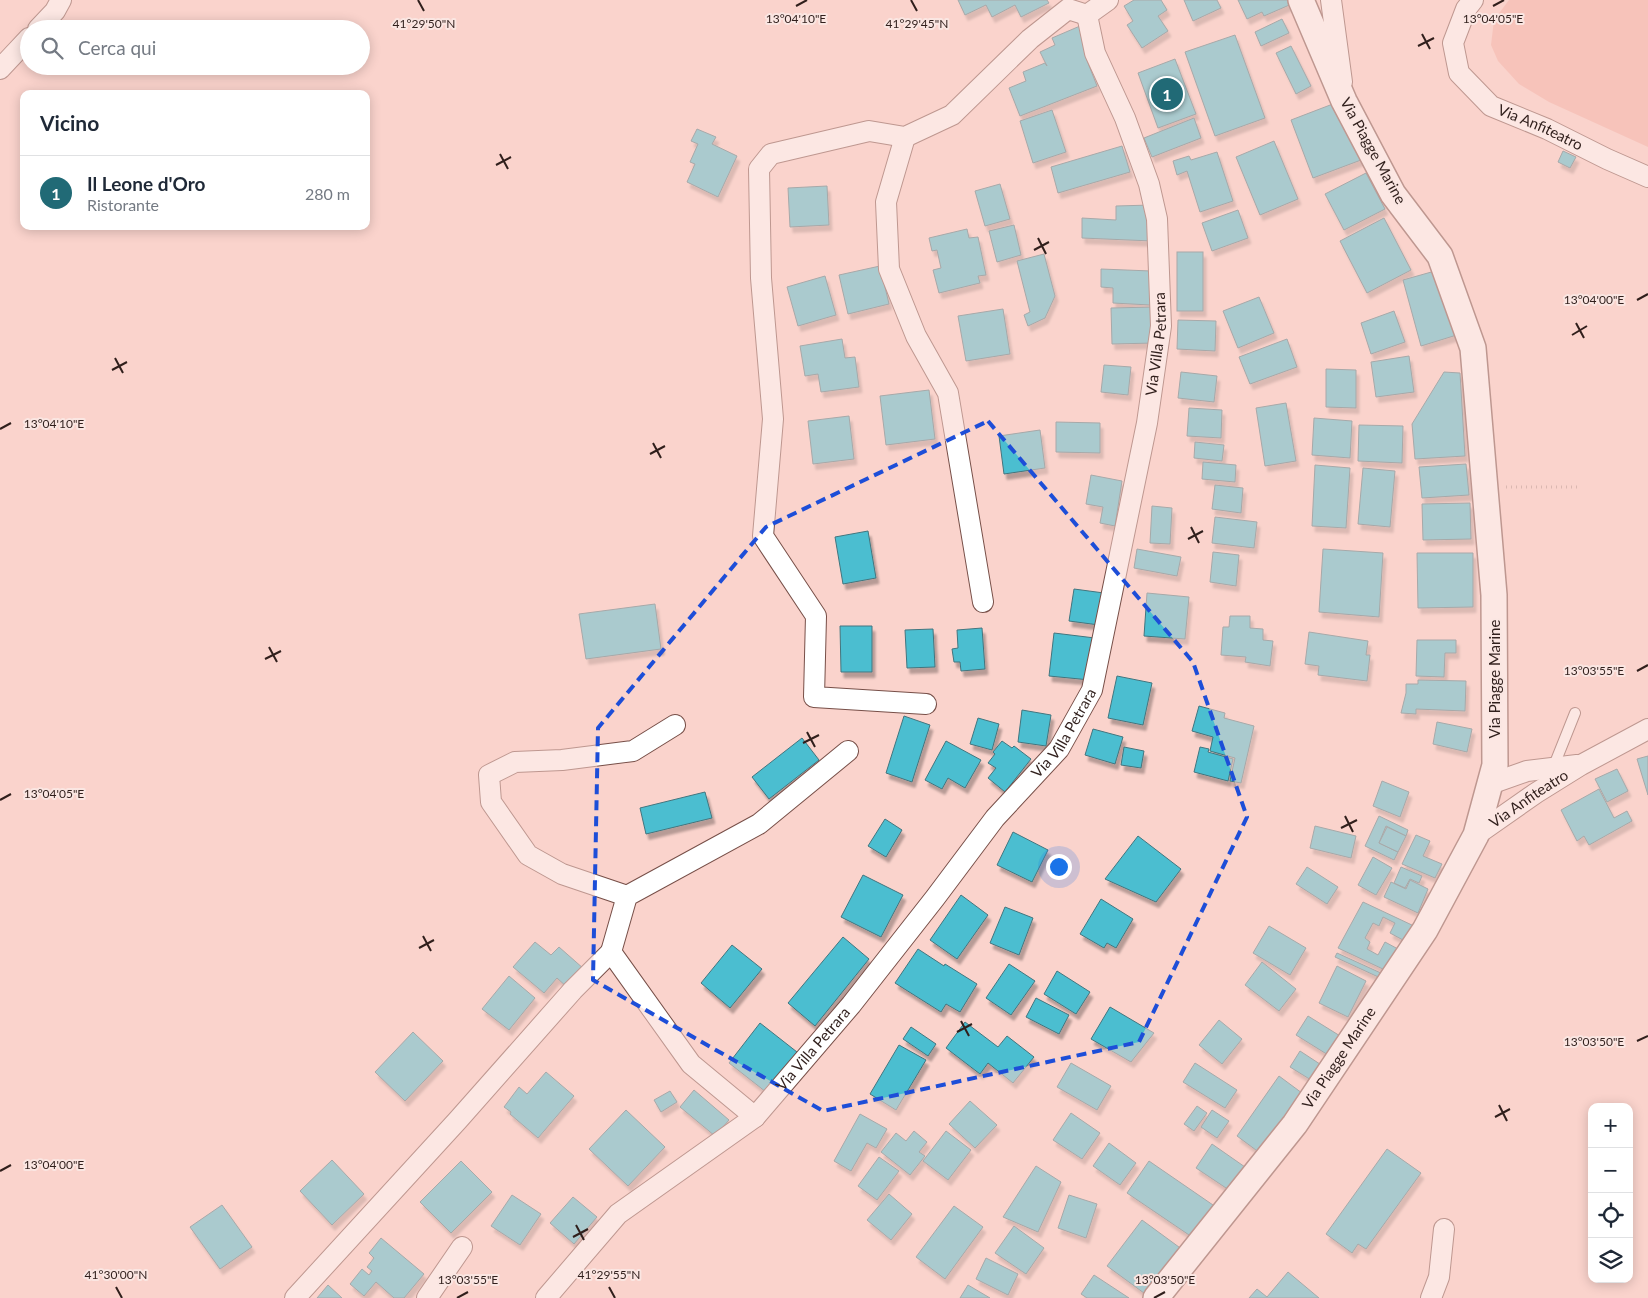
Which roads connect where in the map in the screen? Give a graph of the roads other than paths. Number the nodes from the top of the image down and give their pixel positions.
1 (60, 0) edge
2 (1108, 0) edge
3 (1301, 0) edge
4 (1331, 0) edge
5 (1473, 0) edge
6 (1087, 15) junction
7 (46, 20) edge
8 (20, 48) edge
9 (0, 69) edge
10 (1344, 101) junction
11 (905, 137) junction
12 (1648, 177) edge
13 (983, 602) dead end
14 (926, 704) dead end
15 (1575, 713) dead end
16 (675, 725) dead end
17 (1648, 729) edge
18 (848, 751) dead end
19 (1581, 765) junction
20 (1553, 768) junction
21 (1490, 784) junction
22 (1476, 835) junction
23 (627, 896) junction
24 (611, 952) junction
25 (756, 1117) junction
26 (1444, 1229) dead end
27 (462, 1247) dead end
28 (295, 1298) edge
29 (428, 1298) edge
30 (546, 1298) edge
31 (1156, 1298) edge
32 (1431, 1298) edge

1 - 7 street
2 - 6 street
3 - 10 street, Via Piagge Marine
4 - 10 street
5 - 12 street, Via Anfiteatro
6 - 11 street
6 - 25 street, Via Villa Petrara
8 - 9 street
10 - 21 street, Via Piagge Marine
11 - 13 street
11 - 14 street
15 - 20 lane
16 - 23 street
17 - 19 street, Via Anfiteatro
18 - 23 street
19 - 20 street, Via Anfiteatro
19 - 22 street, Via Anfiteatro
20 - 21 street, Via Anfiteatro
21 - 22 street, Via Piagge Marine
22 - 31 street, Via Piagge Marine
23 - 24 street
24 - 25 street
24 - 28 street
25 - 30 street, Via Villa Petrara
26 - 32 street
27 - 29 street

